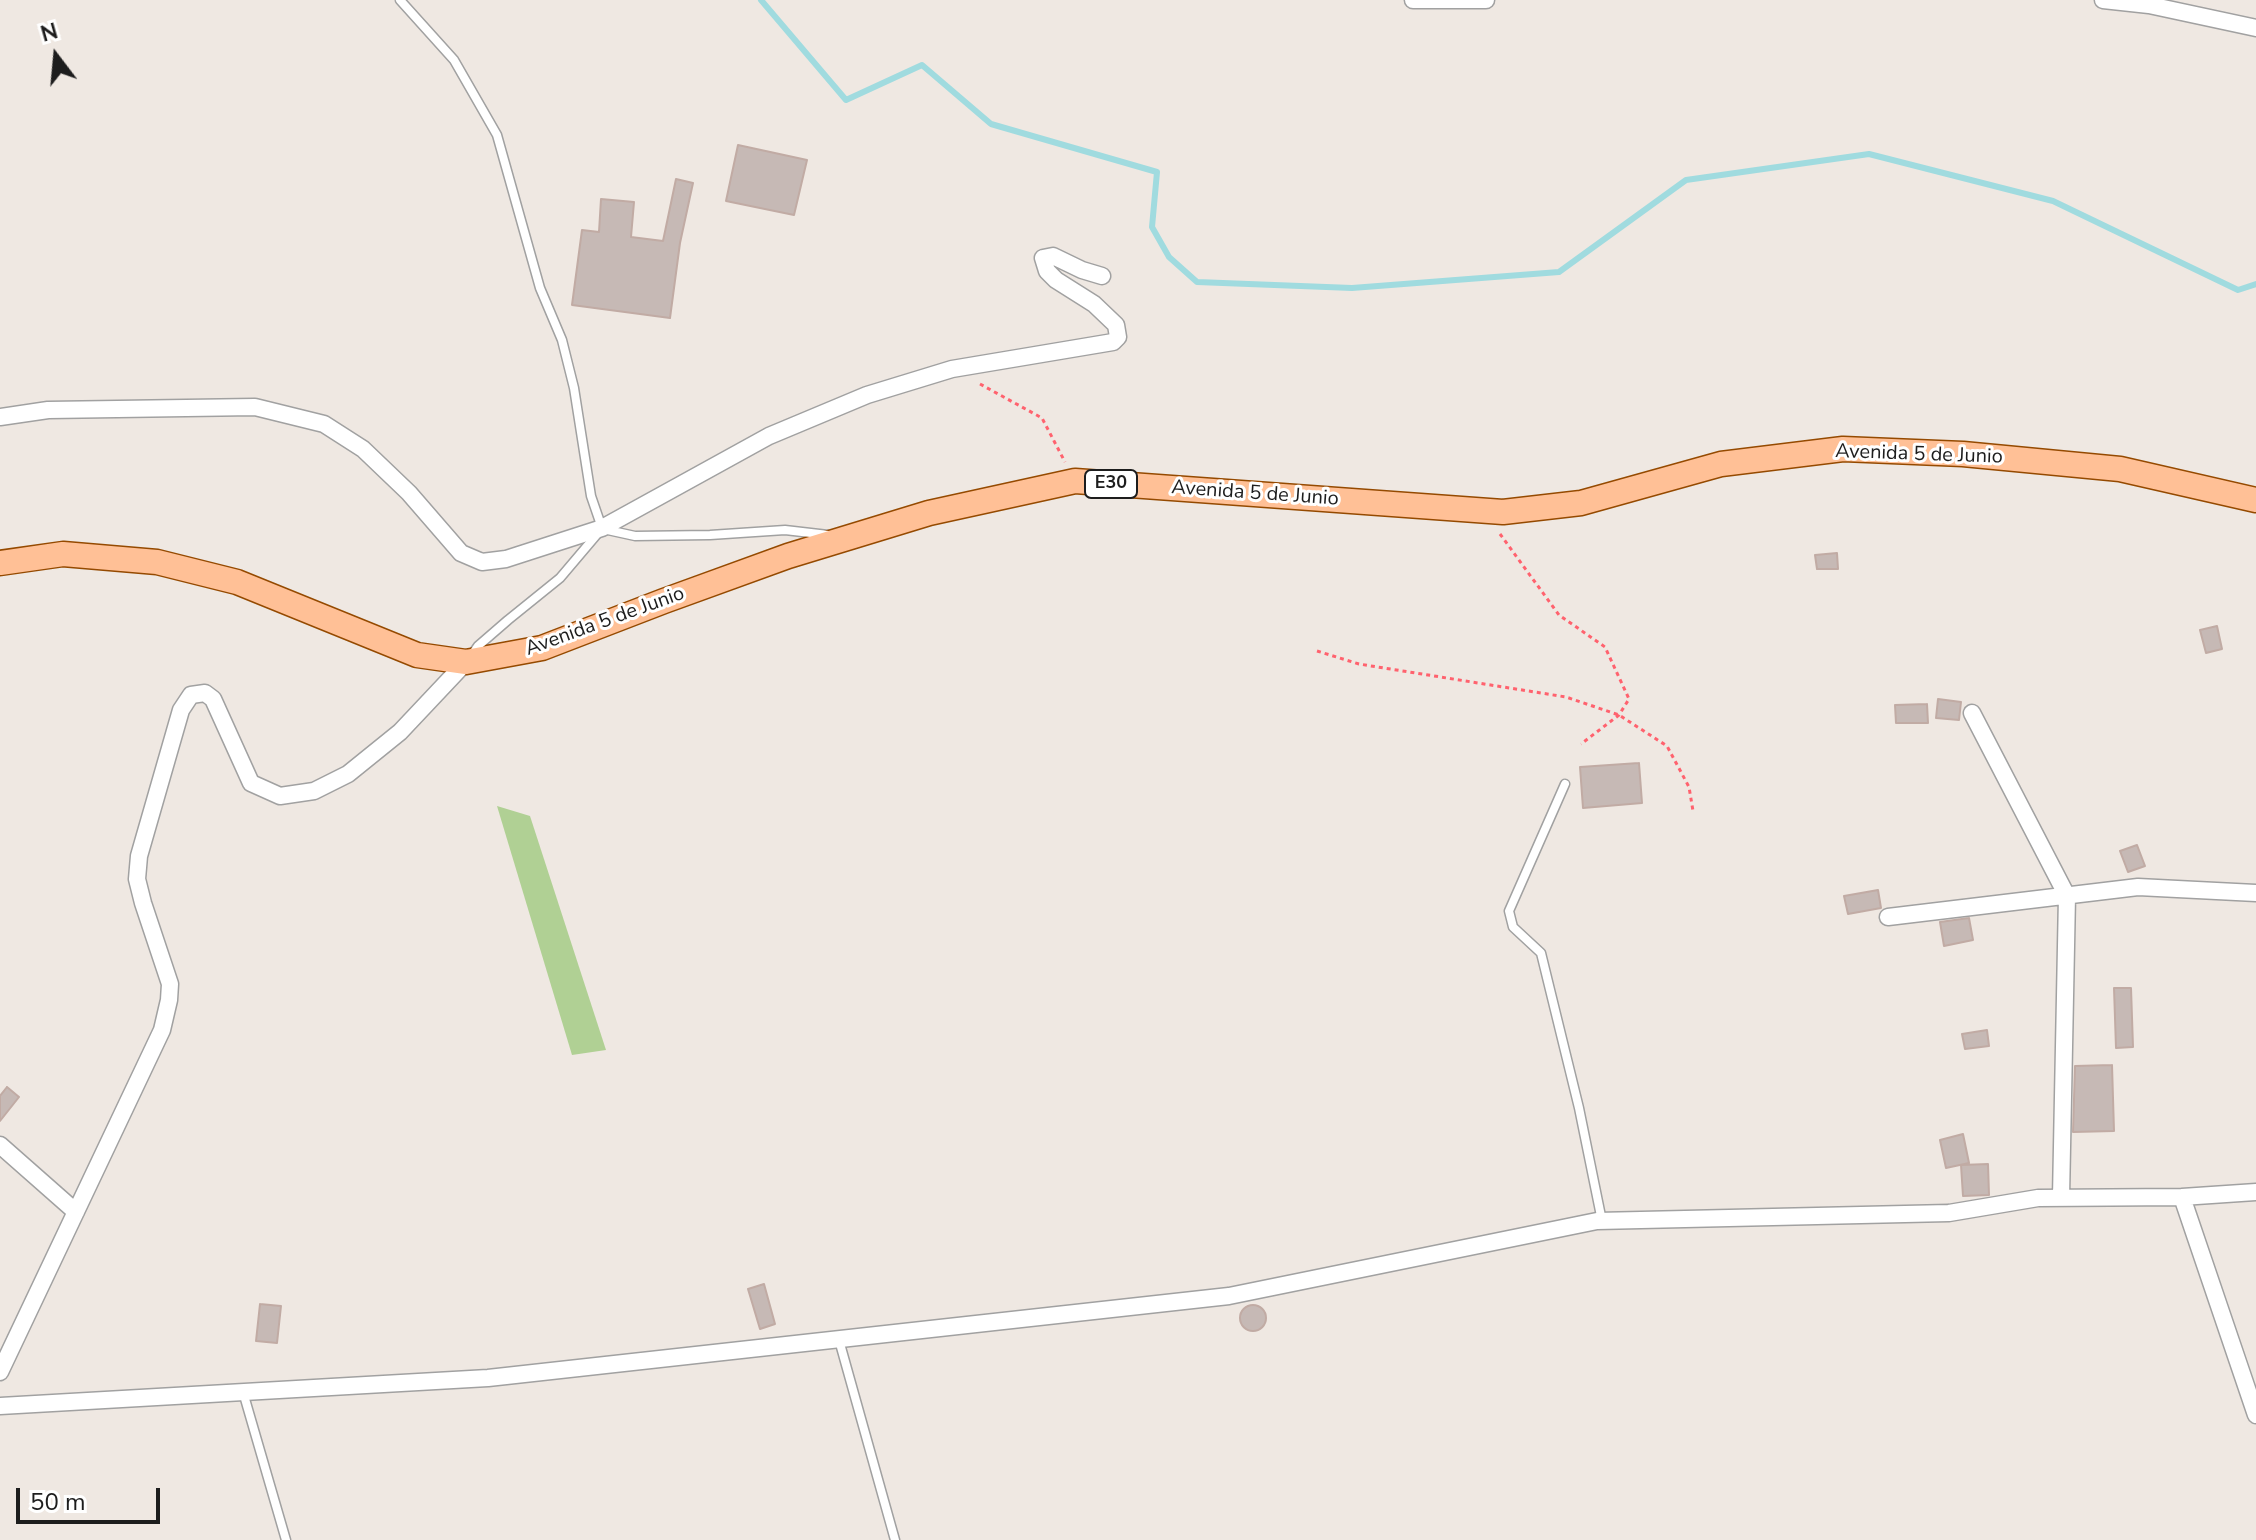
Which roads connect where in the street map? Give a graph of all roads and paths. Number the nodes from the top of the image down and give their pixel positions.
1 (400, 0) edge
2 (1413, 0) edge
3 (1486, 0) edge
4 (2103, 0) edge
5 (2256, 28) edge
6 (1102, 276) dead end
7 (952, 369) junction
8 (0, 417) edge
9 (1075, 481) junction
10 (2256, 500) edge
11 (1484, 511) junction
12 (602, 528) junction
13 (848, 538) junction
14 (0, 563) edge
15 (1317, 651) dead end
16 (466, 662) junction
17 (1972, 713) dead end
18 (1619, 715) junction
19 (1581, 744) dead end
20 (1565, 784) dead end
21 (1693, 811) dead end
22 (2256, 893) edge
23 (2067, 896) junction
24 (1888, 917) dead end
25 (0, 1145) edge
26 (2256, 1192) edge
27 (2061, 1197) junction
28 (2182, 1197) junction
29 (76, 1212) junction
30 (1602, 1221) junction
31 (839, 1340) junction
32 (0, 1372) edge
33 (243, 1392) junction
34 (0, 1406) edge
35 (2256, 1415) edge
36 (286, 1540) edge
37 (895, 1540) edge

1 - 12 lane
2 - 3 street
4 - 5 street
6 - 7 street
7 - 9 path
7 - 12 street
8 - 12 street
9 - 11 main road, Avenida 5 de Junio / E30
9 - 13 main road, Avenida 5 de Junio / E30
10 - 11 main road, Avenida 5 de Junio / E30
11 - 18 path
12 - 13 lane
12 - 16 lane
13 - 16 main road, Avenida 5 de Junio / E30
14 - 16 main road, Avenida 5 de Junio / E30
15 - 18 path
16 - 29 street
17 - 23 street
18 - 19 path
18 - 21 path
20 - 30 lane
22 - 23 street
23 - 24 street
23 - 27 street
25 - 29 street
26 - 28 street
27 - 28 street
27 - 30 street
28 - 35 street
29 - 32 street
30 - 31 street
31 - 33 street
31 - 37 lane
33 - 34 street
33 - 36 lane

